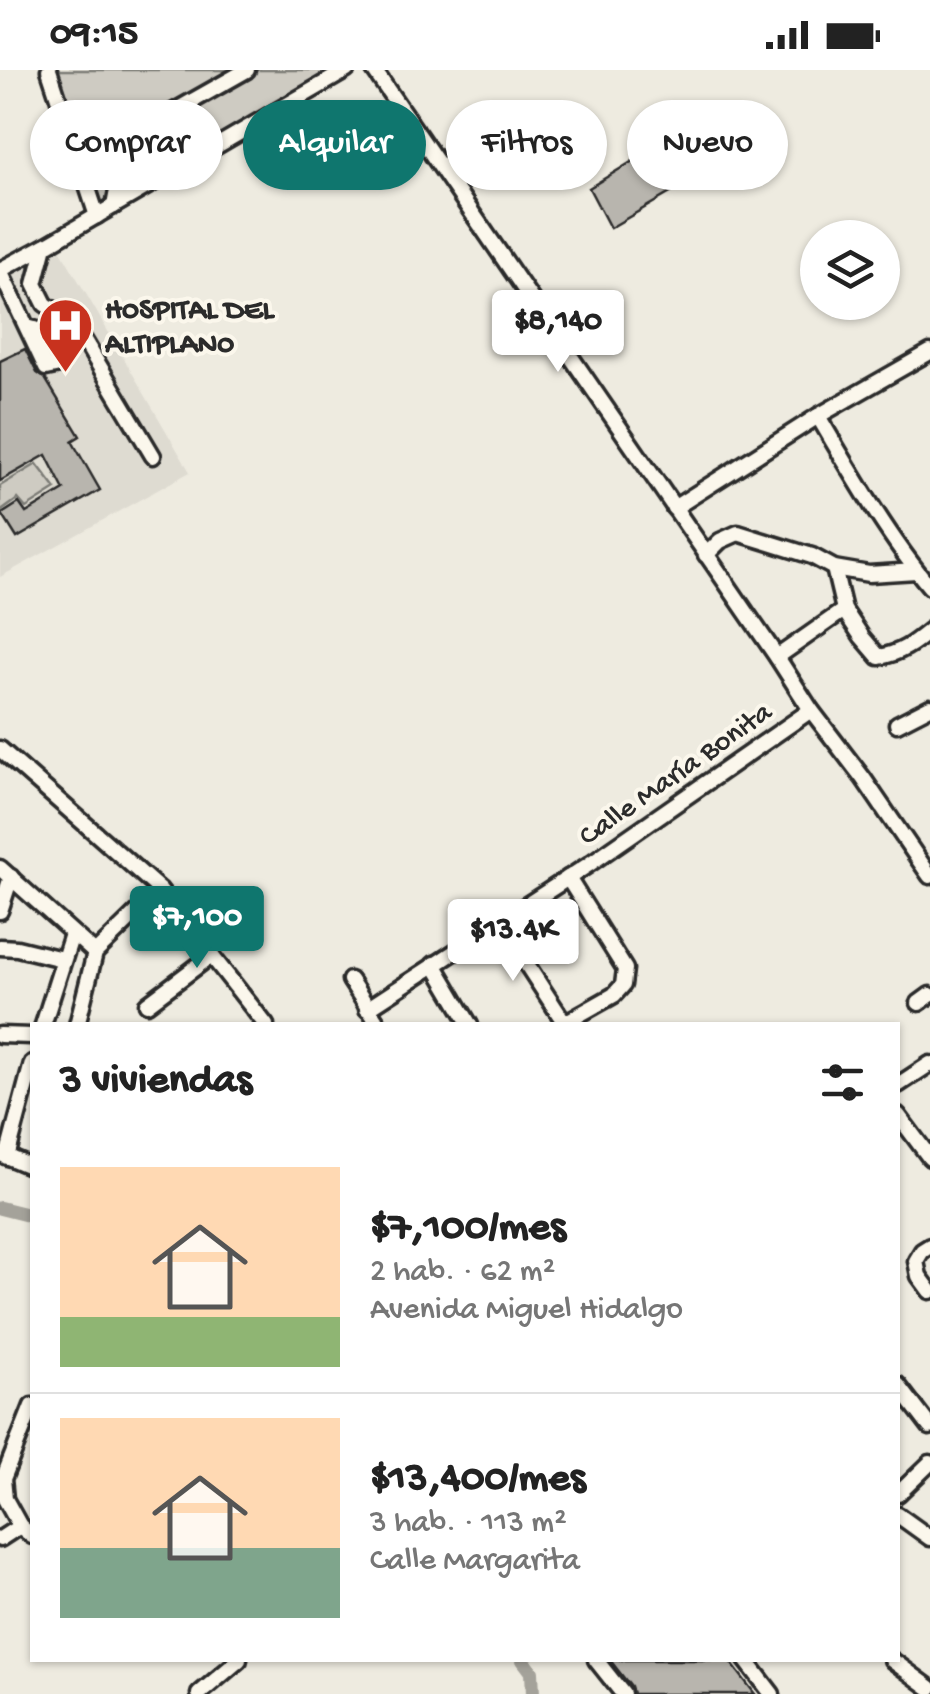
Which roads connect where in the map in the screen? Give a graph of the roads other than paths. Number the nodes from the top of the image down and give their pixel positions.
1 (49, 70) edge
2 (247, 70) edge
3 (346, 70) edge
4 (374, 70) edge
5 (114, 206) junction
6 (96, 216) junction
7 (45, 246) junction
8 (0, 270) edge
9 (27, 327) dead end
10 (930, 352) edge
11 (818, 416) junction
12 (153, 456) dead end
13 (674, 508) junction
14 (706, 555) junction
15 (834, 568) junction
16 (916, 571) junction
17 (930, 587) edge
18 (844, 610) junction
19 (930, 630) edge
20 (778, 657) junction
21 (930, 707) edge
22 (811, 710) junction
23 (898, 724) dead end
24 (0, 749) edge
25 (930, 844) edge
26 (915, 855) junction
27 (5, 873) edge
28 (930, 876) edge
29 (568, 878) junction
30 (160, 890) junction
31 (0, 910) edge
32 (499, 922) junction
33 (72, 934) junction
34 (0, 948) edge
35 (95, 953) junction
36 (212, 955) junction
37 (62, 959) junction
38 (434, 964) junction
39 (350, 980) dead end
40 (147, 1004) dead end
41 (367, 1009) junction
42 (45, 1022) edge
43 (79, 1022) edge
44 (264, 1022) edge
45 (377, 1022) edge
46 (468, 1022) edge
47 (563, 1022) edge
48 (567, 1022) edge
49 (0, 1035) edge
50 (30, 1036) edge
51 (930, 1064) edge
52 (30, 1069) edge
53 (900, 1084) edge
54 (900, 1118) edge
55 (3, 1155) edge
56 (930, 1158) edge
57 (30, 1166) edge
58 (930, 1246) edge
59 (930, 1291) edge
60 (900, 1391) edge
61 (30, 1411) edge
62 (930, 1428) edge
63 (930, 1463) edge
64 (900, 1492) edge
65 (900, 1516) edge
66 (26, 1531) edge
67 (930, 1538) edge
68 (0, 1539) edge
69 (237, 1662) edge
70 (598, 1662) edge
71 (748, 1662) edge
72 (895, 1662) edge
73 (930, 1688) edge
74 (199, 1694) edge
75 (624, 1694) edge
76 (772, 1694) edge

1 - 6 street
2 - 5 street
3 - 5 street
4 - 13 street
5 - 6 street
6 - 7 street
7 - 8 street
7 - 12 street
8 - 9 street
10 - 11 street
11 - 13 street
11 - 16 street
13 - 14 street
14 - 15 street
14 - 20 street
15 - 16 street
15 - 18 street
16 - 17 street
18 - 19 street
18 - 20 street
20 - 22 street
21 - 23 street
22 - 26 street
22 - 29 street, Calle María Bonita
24 - 30 street
25 - 26 street
26 - 28 street
27 - 31 street
27 - 33 street
29 - 32 street, Calle María Bonita
29 - 48 street
30 - 35 street
30 - 36 street
32 - 38 street, Calle María Bonita
32 - 47 street
33 - 35 street
33 - 37 street
34 - 37 street
35 - 43 street
36 - 40 street
36 - 44 street
37 - 42 street
38 - 41 street, Calle María Bonita
38 - 46 street
39 - 41 street
41 - 45 street
49 - 50 street
51 - 53 street
52 - 55 street
54 - 56 street
55 - 57 street
58 - 59 street
60 - 62 street
61 - 66 street
63 - 64 street
65 - 67 street
66 - 68 street
69 - 74 street
70 - 75 street
71 - 76 street
72 - 73 street

